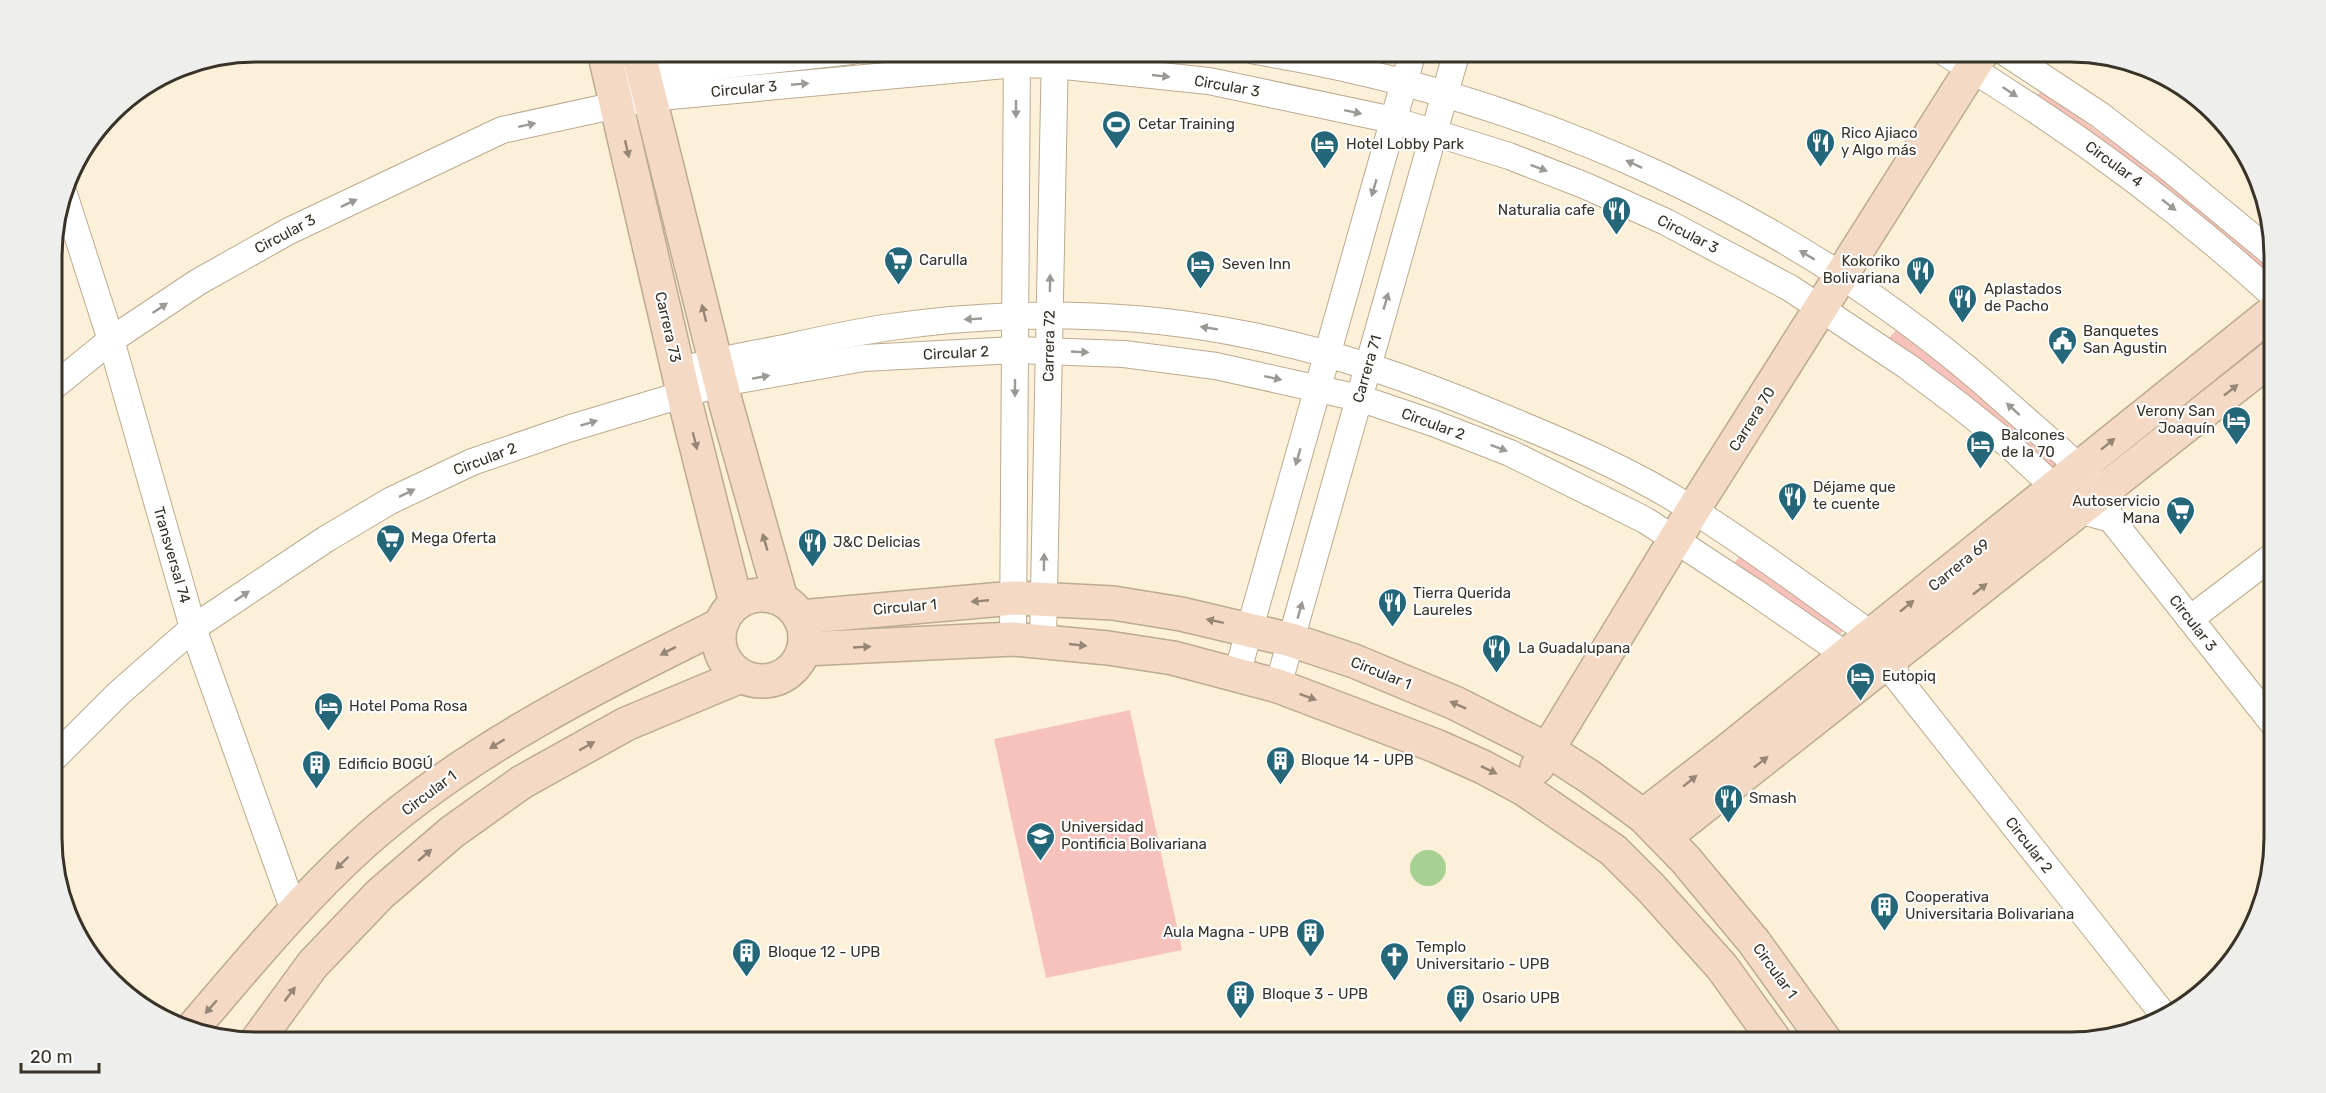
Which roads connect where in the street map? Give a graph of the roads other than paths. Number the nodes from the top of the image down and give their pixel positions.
1 (753, 62) edge
2 (907, 62) edge
3 (1016, 62) edge
4 (1055, 62) edge
5 (1082, 62) edge
6 (1320, 62) edge
7 (1410, 62) edge
8 (1453, 62) edge
9 (1977, 62) edge
10 (1981, 62) edge
11 (2020, 62) edge
12 (644, 74) edge
13 (610, 79) edge
14 (1404, 82) junction
15 (1445, 93) junction
16 (1393, 120) junction
17 (1434, 132) junction
18 (1601, 149) junction
19 (1586, 186) junction
20 (68, 206) edge
21 (2264, 246) edge
22 (1841, 277) junction
23 (2264, 287) edge
24 (1821, 308) junction
25 (1015, 316) junction
26 (1049, 316) junction
27 (2264, 319) edge
28 (111, 340) junction
29 (1015, 350) junction
30 (1049, 350) junction
31 (1327, 353) junction
32 (1368, 365) junction
33 (2264, 365) edge
34 (718, 372) junction
35 (62, 380) edge
36 (681, 382) junction
37 (1317, 388) junction
38 (1359, 398) junction
39 (2067, 478) junction
40 (2097, 508) junction
41 (1693, 510) junction
42 (1675, 540) junction
43 (2264, 563) edge
44 (1029, 598) junction
45 (790, 608) junction
46 (728, 614) junction
47 (2190, 619) junction
48 (193, 628) junction
49 (1249, 628) junction
50 (1028, 640) junction
51 (1292, 640) junction
52 (804, 649) junction
53 (1876, 659) junction
54 (1237, 674) junction
55 (741, 676) junction
56 (1278, 686) junction
57 (2264, 712) edge
58 (62, 749) edge
59 (1548, 750) junction
60 (1524, 789) junction
61 (1654, 827) junction
62 (294, 911) junction
63 (313, 964) junction
64 (2160, 1010) edge
65 (198, 1023) edge
66 (1768, 1031) edge
67 (1818, 1031) edge
68 (263, 1032) edge

1 - 12 street, Circular 3
12 -> 2 street, Circular 3
3 -> 25 street, Carrera 72
26 -> 4 street, Carrera 72
5 -> 16 street, Circular 3
6 - 14 street, Circular 3
7 - 14 street
8 - 15 street, Carrera 71
9 - 22 street, Carrera 70
10 -> 23 street, Circular 4
11 - 21 street, Circular 4
12 - 13 street, Circular 3
34 -> 12 street
28 -> 13 street, Circular 3
13 -> 36 street, Carrera 73
14 - 15 street, Circular 3
14 - 16 street
15 - 17 street, Carrera 71
15 - 18 street, Circular 3
16 - 17 street, Circular 3
16 -> 31 street
17 -> 19 street, Circular 3
32 -> 17 street, Carrera 71
18 - 19 street
22 -> 18 street, Circular 3
19 - 24 street, Circular 3
20 - 28 street, Transversal 74
22 - 24 street, Carrera 70
39 -> 22 street, Circular 3
24 - 39 street, Circular 3
24 - 41 street, Carrera 70
25 - 26 street, Circular 2
25 - 29 street, Carrera 72
25 -> 34 street, Circular 2
26 - 30 street, Carrera 72
31 -> 26 street, Circular 2
39 -> 27 street, Carrera 69
28 - 35 street, Circular 3
28 - 48 street, Transversal 74
29 - 30 street, Circular 2
34 -> 29 street, Circular 2
29 -> 44 street, Carrera 72
30 -> 37 street, Circular 2
44 -> 30 street, Carrera 72
31 - 32 street, Circular 2
31 - 37 street
32 - 38 street, Carrera 71
32 - 41 street, Circular 2
40 -> 33 street, Carrera 69
34 - 36 street, Circular 2
45 -> 34 street
36 -> 46 street, Carrera 73
48 -> 36 street, Circular 2
37 - 38 street, Circular 2
37 -> 49 street
38 -> 42 street, Circular 2
51 -> 38 street, Carrera 71
39 - 40 street, Circular 3
53 -> 39 street, Carrera 69
40 - 47 street, Circular 3
53 -> 40 street, Carrera 69
41 - 42 street, Carrera 70
41 - 53 street, Circular 2
42 - 53 street, Circular 2
42 - 59 street, Carrera 70
43 - 47 street
44 -> 45 street, Circular 1
49 -> 44 street, Circular 1
44 - 50 street, Carrera 72
45 - 46 street
45 - 52 street
46 - 55 street
46 -> 62 street, Circular 1
47 - 57 street, Circular 3
48 - 58 street, Circular 2
48 - 62 street, Transversal 74
49 - 51 street, Circular 1
49 - 54 street
52 -> 50 street
50 -> 54 street
51 - 56 street, Carrera 71
59 -> 51 street, Circular 1
52 - 55 street
61 -> 53 street, Carrera 69
53 - 64 street, Circular 2
54 - 56 street
63 -> 55 street
56 -> 60 street
59 - 60 street, Carrera 70
59 - 61 street, Circular 1
60 - 66 street
61 - 67 street, Circular 1
62 - 63 street
62 -> 65 street, Circular 1
68 -> 63 street

